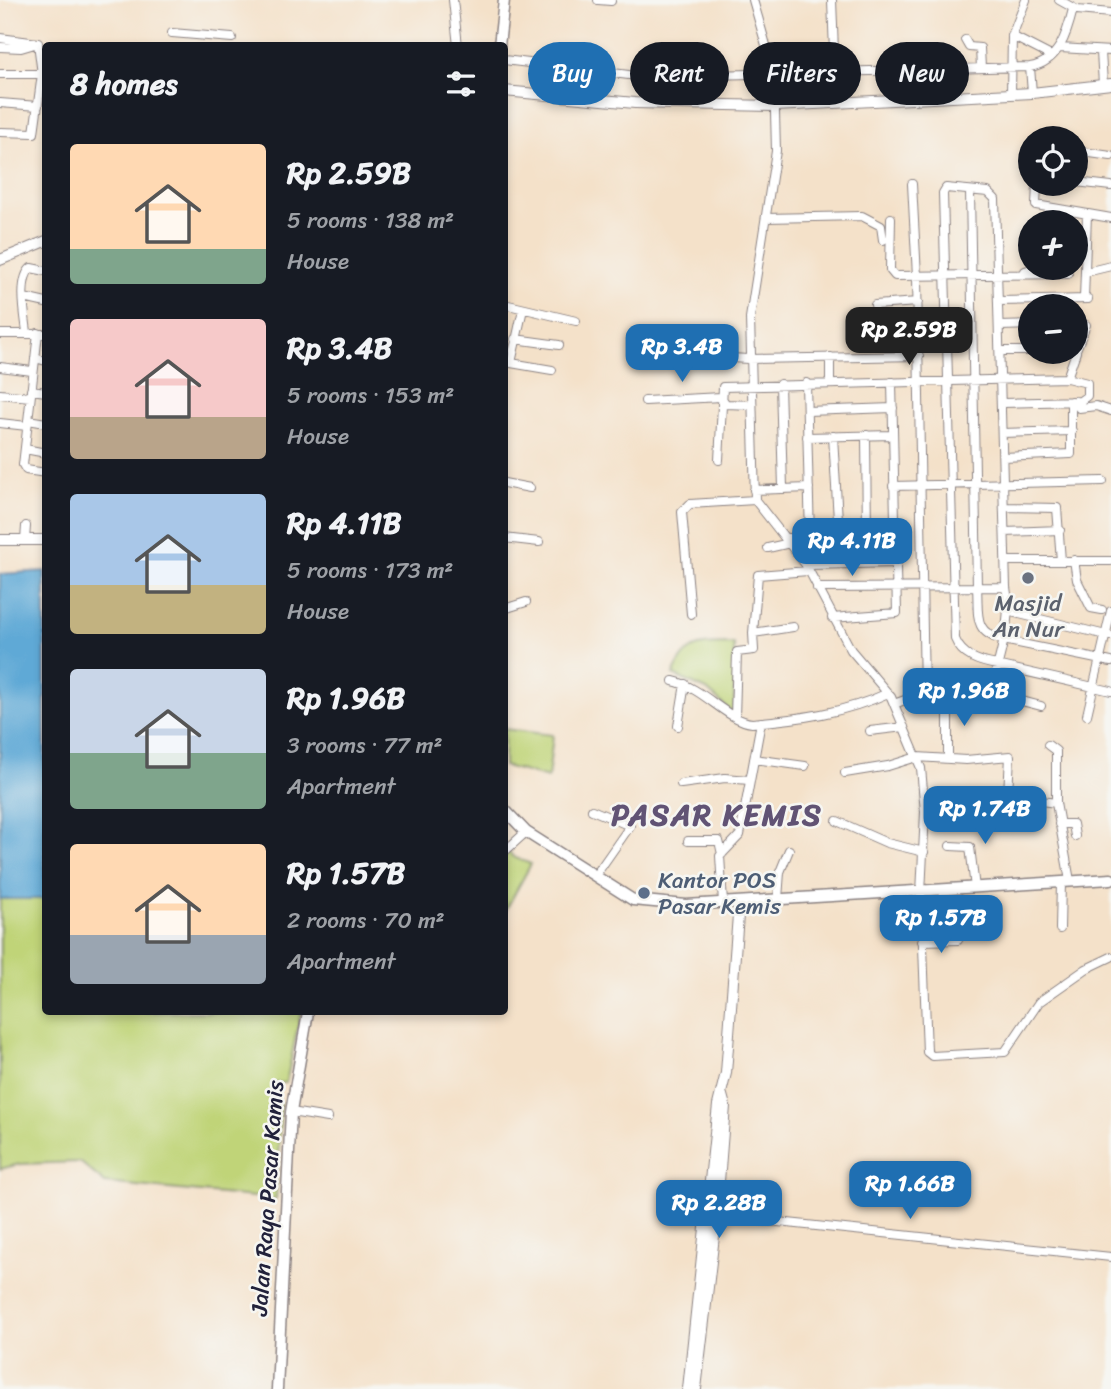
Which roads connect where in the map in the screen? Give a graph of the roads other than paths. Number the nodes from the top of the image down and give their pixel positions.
1 (453, 0) edge
2 (504, 0) edge
3 (598, 0) edge
4 (753, 0) edge
5 (832, 0) edge
6 (1026, 0) edge
7 (1059, 0) edge
8 (611, 1) edge
9 (1073, 9) junction
10 (1111, 13) edge
11 (172, 33) dead end
12 (201, 35) junction
13 (1012, 36) junction
14 (0, 38) edge
15 (232, 38) dead end
16 (965, 40) dead end
17 (201, 42) edge
18 (458, 42) edge
19 (499, 42) edge
20 (765, 42) edge
21 (834, 42) edge
22 (38, 43) junction
23 (0, 47) edge
24 (1060, 48) junction
25 (1111, 51) edge
26 (1101, 52) junction
27 (1051, 56) junction
28 (508, 60) edge
29 (981, 68) junction
30 (1011, 68) junction
31 (1030, 68) junction
32 (861, 70) edge
33 (0, 74) edge
34 (41, 74) junction
35 (743, 74) edge
36 (1105, 82) edge
37 (1032, 90) junction
38 (508, 91) edge
39 (1011, 94) junction
40 (861, 99) edge
41 (743, 102) edge
42 (0, 103) edge
43 (775, 105) edge
44 (38, 106) junction
45 (0, 132) edge
46 (1088, 153) edge
47 (1111, 156) edge
48 (1088, 183) edge
49 (912, 184) dead end
50 (1111, 186) edge
51 (970, 191) junction
52 (1036, 196) edge
53 (1059, 210) edge
54 (1088, 214) edge
55 (766, 218) junction
56 (891, 218) dead end
57 (1111, 218) edge
58 (883, 240) dead end
59 (42, 243) edge
60 (0, 260) edge
61 (1111, 265) edge
62 (42, 271) edge
63 (1088, 271) edge
64 (1018, 275) edge
65 (917, 276) junction
66 (945, 276) junction
67 (973, 276) junction
68 (998, 276) junction
69 (1086, 280) edge
70 (24, 298) junction
71 (998, 301) junction
72 (42, 302) edge
73 (918, 302) junction
74 (508, 305) edge
75 (875, 305) dead end
76 (523, 309) junction
77 (576, 321) dead end
78 (874, 326) dead end
79 (1000, 326) junction
80 (1018, 326) edge
81 (918, 327) junction
82 (26, 332) junction
83 (42, 333) edge
84 (0, 334) edge
85 (515, 339) junction
86 (559, 345) dead end
87 (1000, 351) junction
88 (1018, 351) edge
89 (694, 356) dead end
90 (919, 356) junction
91 (830, 357) junction
92 (35, 358) junction
93 (749, 359) junction
94 (42, 360) edge
95 (1072, 364) edge
96 (0, 367) edge
97 (552, 370) dead end
98 (33, 371) junction
99 (1068, 378) junction
100 (1001, 379) junction
101 (976, 380) junction
102 (919, 381) junction
103 (947, 381) junction
104 (892, 382) junction
105 (806, 383) junction
106 (830, 383) junction
107 (780, 384) junction
108 (750, 385) junction
109 (42, 392) edge
110 (0, 394) edge
111 (30, 394) junction
112 (721, 397) junction
113 (645, 401) dead end
114 (1077, 401) junction
115 (1002, 402) junction
116 (751, 405) junction
117 (893, 408) junction
118 (807, 411) junction
119 (1111, 411) edge
120 (0, 423) edge
121 (27, 423) junction
122 (42, 423) edge
123 (1072, 431) junction
124 (1002, 433) junction
125 (866, 435) junction
126 (892, 435) junction
127 (833, 436) junction
128 (807, 437) junction
129 (25, 449) junction
130 (42, 452) edge
131 (1003, 457) junction
132 (719, 460) dead end
133 (42, 472) edge
134 (1103, 481) dead end
135 (508, 484) edge
136 (976, 484) junction
137 (1003, 484) junction
138 (950, 485) junction
139 (893, 486) junction
140 (922, 486) junction
141 (530, 488) dead end
142 (783, 488) junction
143 (809, 488) junction
144 (754, 489) junction
145 (754, 500) junction
146 (1004, 507) junction
147 (26, 526) dead end
148 (1060, 530) junction
149 (1005, 532) junction
150 (867, 536) junction
151 (839, 537) junction
152 (897, 537) junction
153 (508, 538) edge
154 (810, 538) junction
155 (0, 540) edge
156 (25, 540) junction
157 (42, 540) edge
158 (789, 541) junction
159 (539, 542) dead end
160 (768, 548) dead end
161 (1074, 560) junction
162 (1006, 561) junction
163 (1061, 561) junction
164 (1111, 561) edge
165 (897, 563) junction
166 (807, 568) junction
167 (898, 587) junction
168 (924, 587) junction
169 (953, 587) junction
170 (977, 587) junction
171 (1006, 587) junction
172 (817, 588) junction
173 (526, 602) dead end
174 (508, 608) edge
175 (1107, 611) edge
176 (1011, 612) junction
177 (691, 614) dead end
178 (832, 618) junction
179 (793, 627) dead end
180 (753, 633) junction
181 (1108, 635) edge
182 (1003, 640) junction
183 (1099, 658) junction
184 (1111, 662) edge
185 (997, 665) junction
186 (673, 681) dead end
187 (952, 683) dead end
188 (685, 684) junction
189 (1093, 686) junction
190 (1111, 691) edge
191 (888, 693) junction
192 (991, 694) junction
193 (948, 698) dead end
194 (894, 704) junction
195 (1041, 706) dead end
196 (1087, 715) dead end
197 (735, 717) junction
198 (761, 722) junction
199 (678, 726) dead end
200 (904, 727) junction
201 (870, 732) dead end
202 (1048, 746) dead end
203 (917, 757) junction
204 (754, 759) junction
205 (948, 759) junction
206 (805, 766) dead end
207 (845, 773) dead end
208 (749, 780) junction
209 (681, 784) dead end
210 (1056, 803) junction
211 (592, 810) dead end
212 (508, 813) edge
213 (837, 821) dead end
214 (1059, 824) junction
215 (526, 832) junction
216 (1075, 835) dead end
217 (688, 841) dead end
218 (950, 846) dead end
219 (508, 848) edge
220 (789, 850) dead end
221 (923, 852) junction
222 (722, 854) junction
223 (595, 876) junction
224 (1111, 878) edge
225 (1065, 882) junction
226 (975, 888) junction
227 (921, 893) junction
228 (778, 899) junction
229 (739, 902) junction
230 (723, 904) junction
231 (1060, 929) dead end
232 (958, 940) dead end
233 (922, 941) junction
234 (1111, 957) edge
235 (307, 1015) edge
236 (291, 1112) junction
237 (328, 1118) dead end
238 (711, 1219) junction
239 (1111, 1257) edge
240 (697, 1339) junction
241 (276, 1389) edge
242 (688, 1389) edge
243 (696, 1389) edge

1 - 18 street
2 - 19 main road
3 - 8 street
4 - 20 street
5 - 21 street
6 - 13 street
7 - 9 street
9 - 10 street
9 - 24 street
11 - 12 street
12 - 15 street
12 - 17 street
13 - 27 street
13 - 30 street
14 - 22 street
16 - 29 street
22 - 23 street
22 - 34 street
24 - 26 street
24 - 27 street
25 - 26 street
26 - 36 street
27 - 31 street
28 - 35 street
29 - 30 street
29 - 32 street
30 - 31 street
30 - 39 street
31 - 37 street
33 - 34 street
34 - 44 street
36 - 37 street
37 - 39 street
38 - 41 street
39 - 40 street
42 - 44 street
43 - 55 street
44 - 45 street
46 - 47 street
48 - 50 street
49 - 65 street
51 - 66 street
51 - 67 street
51 - 68 street
52 - 53 street
54 - 57 street
55 - 58 street
55 - 93 street
56 - 65 street
59 - 60 street
61 - 63 street
62 - 70 street
64 - 68 street
65 - 66 street
65 - 73 street
66 - 67 street
66 - 103 street
67 - 68 street
67 - 101 street
68 - 71 street
69 - 71 street
70 - 72 street
70 - 82 street
71 - 79 street
73 - 75 street
73 - 81 street
74 - 76 street
76 - 77 street
76 - 85 street
78 - 81 street
79 - 80 street
79 - 87 street
81 - 90 street
82 - 83 street
82 - 84 street
83 - 92 street
85 - 86 street
85 - 97 street
87 - 88 street
87 - 100 street
89 - 93 street
90 - 91 street
90 - 102 street
91 - 93 street
91 - 106 street
92 - 94 street
92 - 98 street
93 - 108 street
95 - 99 street
96 - 98 street
98 - 111 street
99 - 100 street
99 - 114 street
100 - 101 street
100 - 115 street
101 - 103 street
101 - 136 street
102 - 103 street
102 - 104 street
102 - 140 street
103 - 138 street
104 - 106 street
104 - 117 street
105 - 106 street
105 - 107 street
105 - 118 street
107 - 108 street
107 - 142 street
108 - 112 street
108 - 116 street
109 - 111 street
110 - 111 street
111 - 121 street
112 - 113 street
112 - 116 street
112 - 132 street
114 - 115 street
114 - 119 street
114 - 123 street
115 - 124 street
116 - 144 street
117 - 118 street
117 - 126 street
118 - 128 street
120 - 121 street
121 - 122 street
121 - 129 street
123 - 124 street
123 - 131 street
124 - 131 street
125 - 126 street
125 - 127 street
125 - 150 street
126 - 139 street
127 - 128 street
127 - 151 street
128 - 143 street
129 - 130 street
129 - 133 street
131 - 137 street
134 - 137 street
135 - 141 street
136 - 137 street
136 - 138 street
136 - 170 street
137 - 146 street
138 - 140 street
138 - 169 street
139 - 140 street
139 - 152 street
140 - 168 street
142 - 143 street
142 - 144 street
143 - 154 street
144 - 145 street
145 - 158 street
145 - 177 street
146 - 148 street
146 - 149 street
147 - 156 street
148 - 149 street
148 - 163 street
149 - 162 street
150 - 151 street
150 - 152 street
151 - 154 street
152 - 165 street
153 - 159 street
154 - 158 street
155 - 156 street
156 - 157 street
158 - 160 street
158 - 166 street
161 - 163 street
161 - 164 street
161 - 175 street
162 - 163 street
162 - 171 street
165 - 166 street
165 - 167 street
166 - 172 street
166 - 180 street
167 - 168 street
167 - 172 street
167 - 178 street
168 - 169 street
168 - 194 street
169 - 170 street
169 - 185 street
170 - 171 street
170 - 182 street
171 - 176 street
172 - 178 street
173 - 174 street
175 - 181 street
176 - 181 street
176 - 182 street
178 - 191 street
179 - 180 street
180 - 197 street
181 - 183 street
182 - 183 street
182 - 185 street
183 - 184 street
183 - 189 street
185 - 189 street
185 - 192 street
186 - 188 street
187 - 192 street
188 - 197 street
188 - 199 street
189 - 190 street
189 - 196 street
191 - 194 street
191 - 198 street
192 - 195 street
193 - 205 street
194 - 200 street
197 - 198 street
198 - 204 street
200 - 201 street
200 - 203 street
202 - 210 street
203 - 205 street
203 - 207 street
203 - 221 street
204 - 206 street
204 - 208 street
205 - 210 street
208 - 209 street
208 - 222 street
210 - 214 street
211 - 223 street
212 - 215 main road
213 - 221 street
214 - 216 street
214 - 225 street
215 - 219 street
215 - 223 main road
217 - 222 street
218 - 226 street
220 - 228 street
221 - 227 street
222 - 230 street
223 - 230 main road
224 - 225 main road
225 - 226 main road
225 - 231 street
226 - 227 main road
227 - 228 main road
227 - 233 street
228 - 229 main road
229 - 230 main road
229 - 238 street
232 - 233 street
233 - 234 street
235 - 236 main road, Jalan Raya Pasar Kamis
236 - 237 street
236 - 241 main road, Jalan Raya Pasar Kamis
238 - 239 street
238 - 240 street
240 - 242 street
240 - 243 street

